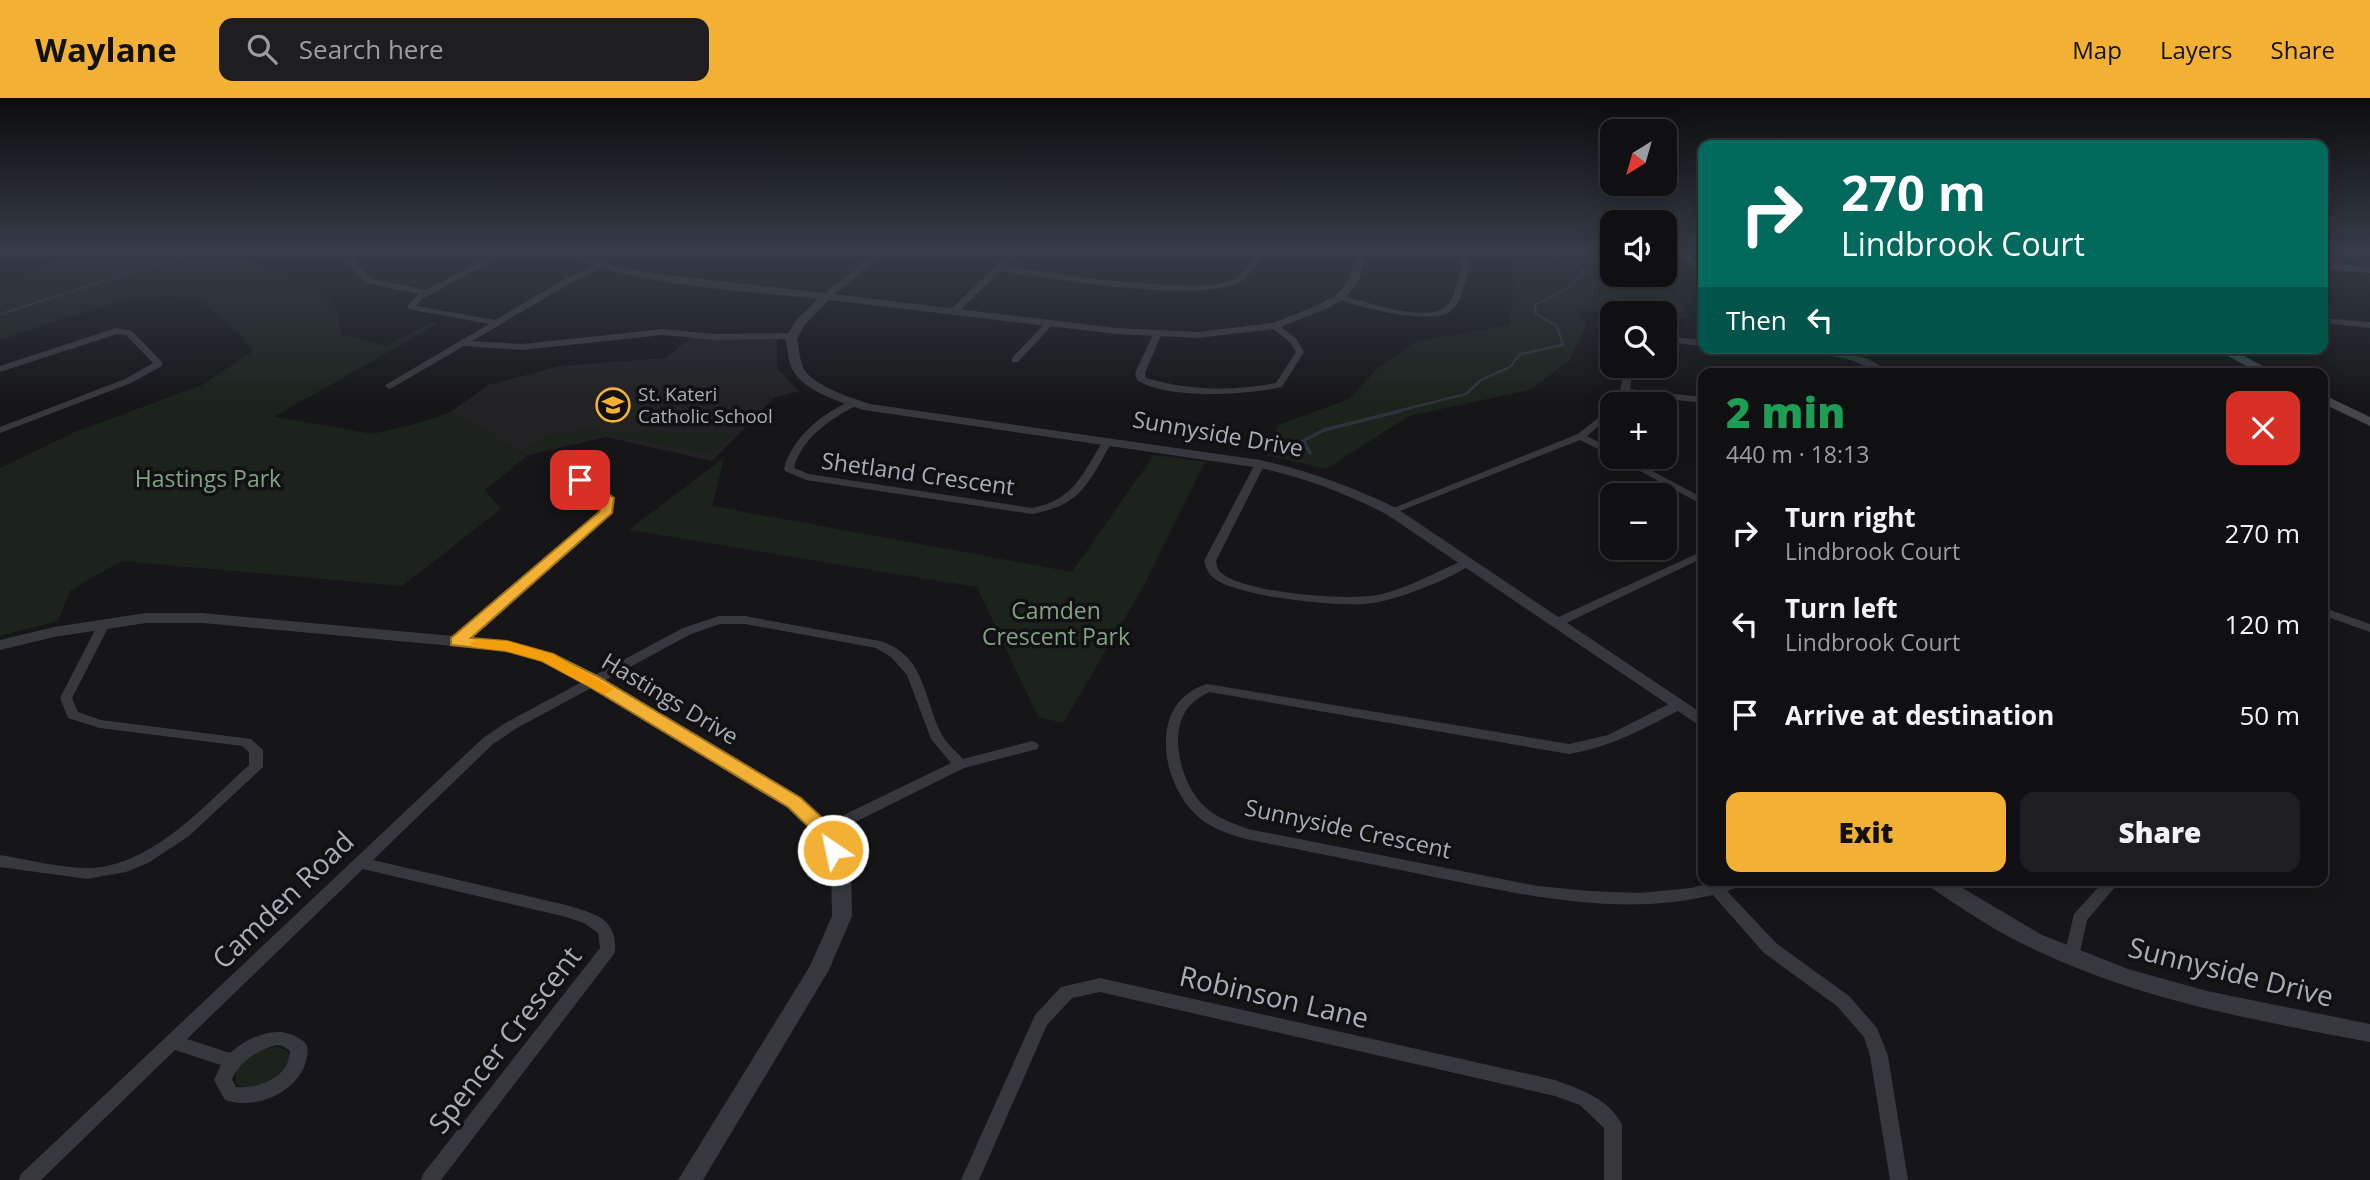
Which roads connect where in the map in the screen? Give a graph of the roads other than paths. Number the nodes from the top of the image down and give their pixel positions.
1 (413, 302) edge
2 (534, 302) edge
3 (820, 302) edge
4 (891, 302) edge
5 (963, 302) edge
6 (1328, 302) edge
7 (1363, 302) edge
8 (1454, 302) edge
9 (955, 310) junction
10 (2328, 321) edge
11 (1051, 322) junction
12 (496, 323) junction
13 (2370, 325) edge
14 (1275, 326) junction
15 (1157, 335) junction
16 (792, 336) junction
17 (1677, 340) edge
18 (462, 342) junction
19 (1698, 342) edge
20 (1818, 354) edge
21 (2231, 354) edge
22 (1015, 360) dead end
23 (1881, 368) edge
24 (2260, 368) edge
25 (0, 369) edge
26 (1627, 378) edge
27 (390, 386) dead end
28 (1625, 391) joint
29 (1698, 399) edge
30 (2328, 401) edge
31 (855, 403) junction
32 (1600, 420) edge
33 (2370, 422) edge
34 (0, 430) edge
35 (1581, 436) junction
36 (1107, 442) junction
37 (1600, 446) edge
38 (1260, 464) junction
39 (1641, 469) edge
40 (580, 480) dead end
41 (1698, 499) edge
42 (1391, 511) junction
43 (1698, 556) edge
44 (1466, 563) junction
45 (2328, 613) edge
46 (1556, 623) junction
47 (104, 624) junction
48 (2370, 628) edge
49 (457, 642) junction
50 (0, 645) edge
51 (591, 680) junction
52 (1678, 705) junction
53 (1698, 719) edge
54 (1032, 746) dead end
55 (960, 764) junction
56 (824, 831) junction
57 (0, 861) edge
58 (361, 863) junction
59 (1727, 886) edge
60 (1943, 886) edge
61 (2109, 886) edge
62 (1717, 890) junction
63 (2072, 957) junction
64 (2370, 1033) edge
65 (172, 1042) junction
66 (233, 1061) dead end
67 (28, 1180) edge
68 (430, 1180) edge
69 (690, 1180) edge
70 (970, 1180) edge
71 (1613, 1180) edge
72 (1899, 1180) edge

1 - 12 street
2 - 12 street
3 - 16 street
4 - 9 street
5 - 9 street
6 - 14 street
7 - 8 street
9 - 11 street
10 - 13 street
11 - 15 street
11 - 22 street
12 - 18 street
14 - 15 street
14 - 15 street
16 - 18 street
16 - 31 street, Sunnyside Drive
17 - 19 street
18 - 27 street
20 - 23 street
21 - 24 main road
25 - 34 street
26 - 28 street
28 - 29 street
30 - 33 main road
31 - 36 street, Sunnyside Drive
31 - 36 street, Shetland Crescent
32 - 35 street
35 - 37 street
35 - 42 street
36 - 38 street, Sunnyside Drive
38 - 42 street, Sunnyside Drive
38 - 44 street
39 - 41 street
40 - 49 street
42 - 44 street, Sunnyside Drive
43 - 46 street
44 - 46 street, Sunnyside Drive
45 - 48 street
46 - 52 street, Sunnyside Drive
47 - 49 street, Hastings Drive
47 - 50 street, Hastings Drive
47 - 57 street
49 - 51 street, Hastings Drive
51 - 55 street, Camden Road
51 - 56 street, Hastings Drive
51 - 58 street, Camden Road
52 - 53 street, Sunnyside Drive
52 - 62 street, Sunnyside Crescent
54 - 55 street
55 - 56 street
56 - 69 street, Hastings Drive
58 - 65 street, Camden Road
58 - 68 street, Spencer Crescent
59 - 62 street, Sunnyside Crescent
60 - 63 street, Sunnyside Drive
61 - 63 street
62 - 72 street
63 - 64 street, Sunnyside Drive
65 - 66 street
65 - 67 street, Camden Road
70 - 71 street, Robinson Lane

